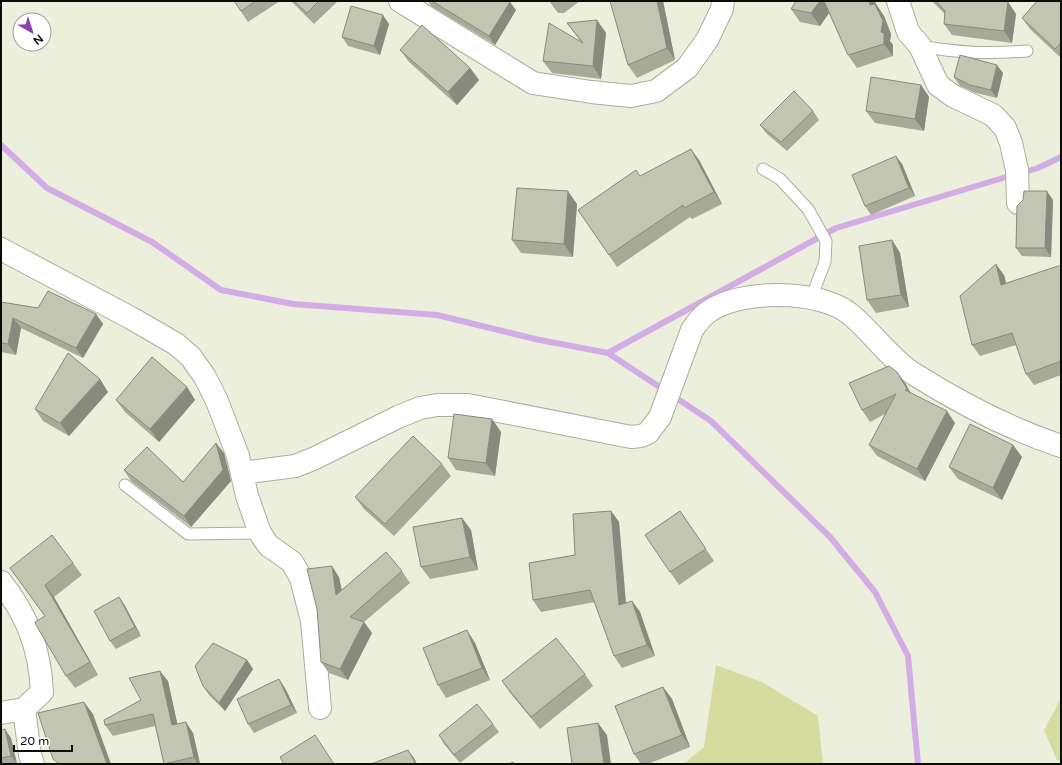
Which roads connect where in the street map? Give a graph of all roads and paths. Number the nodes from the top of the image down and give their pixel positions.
1 (400, 1) edge
2 (723, 1) edge
3 (898, 1) edge
4 (920, 46) junction
5 (1027, 51) dead end
6 (763, 169) dead end
7 (1018, 203) edge
8 (1, 249) edge
9 (815, 288) dead end
10 (1061, 446) edge
11 (242, 472) junction
12 (125, 485) dead end
13 (260, 533) junction
14 (1, 582) edge
15 (24, 708) junction
16 (320, 708) dead end
17 (1, 713) edge
18 (34, 764) edge

1 - 2 street
3 - 4 street
4 - 5 lane
4 - 7 street
6 - 9 lane
8 - 11 street
10 - 11 street
11 - 13 street
12 - 13 lane
13 - 16 street
14 - 15 street
15 - 17 street
15 - 18 street

